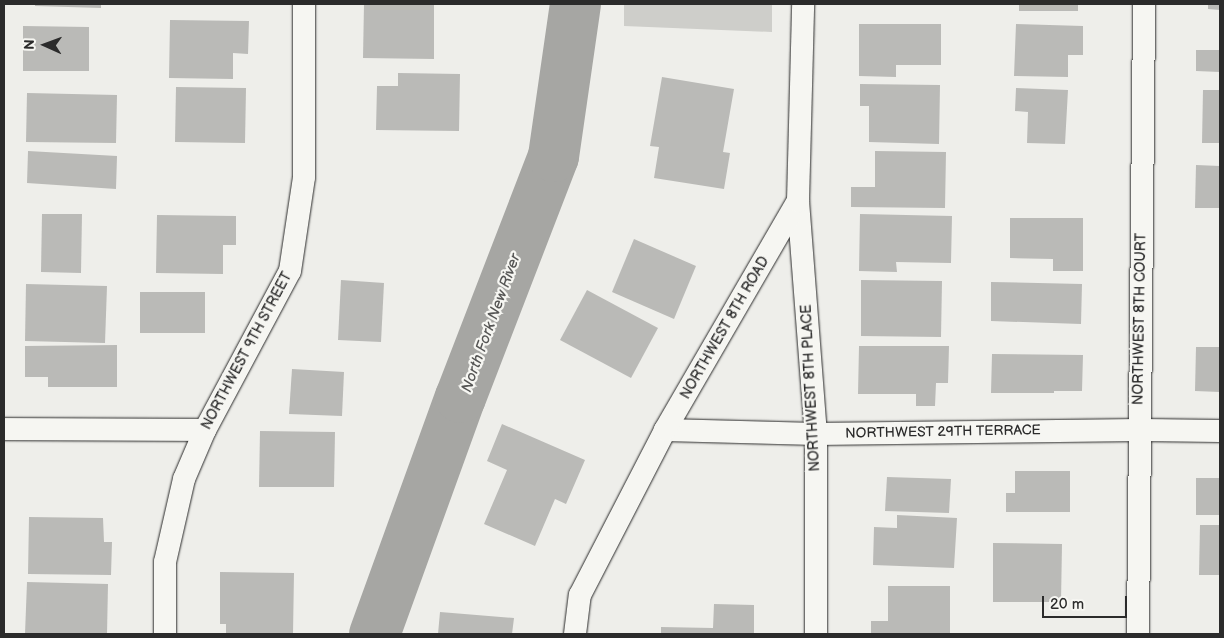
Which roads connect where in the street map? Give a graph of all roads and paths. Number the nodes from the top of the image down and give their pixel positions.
1 (304, 4) edge
2 (802, 4) edge
3 (1144, 4) edge
4 (798, 201) junction
5 (4, 429) edge
6 (205, 430) junction
7 (665, 430) junction
8 (1139, 430) junction
9 (1220, 431) edge
10 (816, 434) junction
11 (165, 634) edge
12 (575, 634) edge
13 (816, 634) edge
14 (1138, 634) edge

1 - 6 street, NORTHWEST 9TH STREET
2 - 4 street, NORTHWEST 8TH ROAD
3 - 8 street, NORTHWEST 8TH COURT
4 - 7 street, NORTHWEST 8TH ROAD
4 - 10 street, NORTHWEST 8TH PLACE
5 - 6 street
6 - 11 street, NORTHWEST 9TH STREET
7 - 10 street, NORTHWEST 29TH TERRACE
7 - 12 street, NORTHWEST 8TH ROAD
8 - 9 street, NORTHWEST 29TH TERRACE
8 - 10 street, NORTHWEST 29TH TERRACE
8 - 14 street, NORTHWEST 8TH COURT
10 - 13 street, NORTHWEST 8TH PLACE

